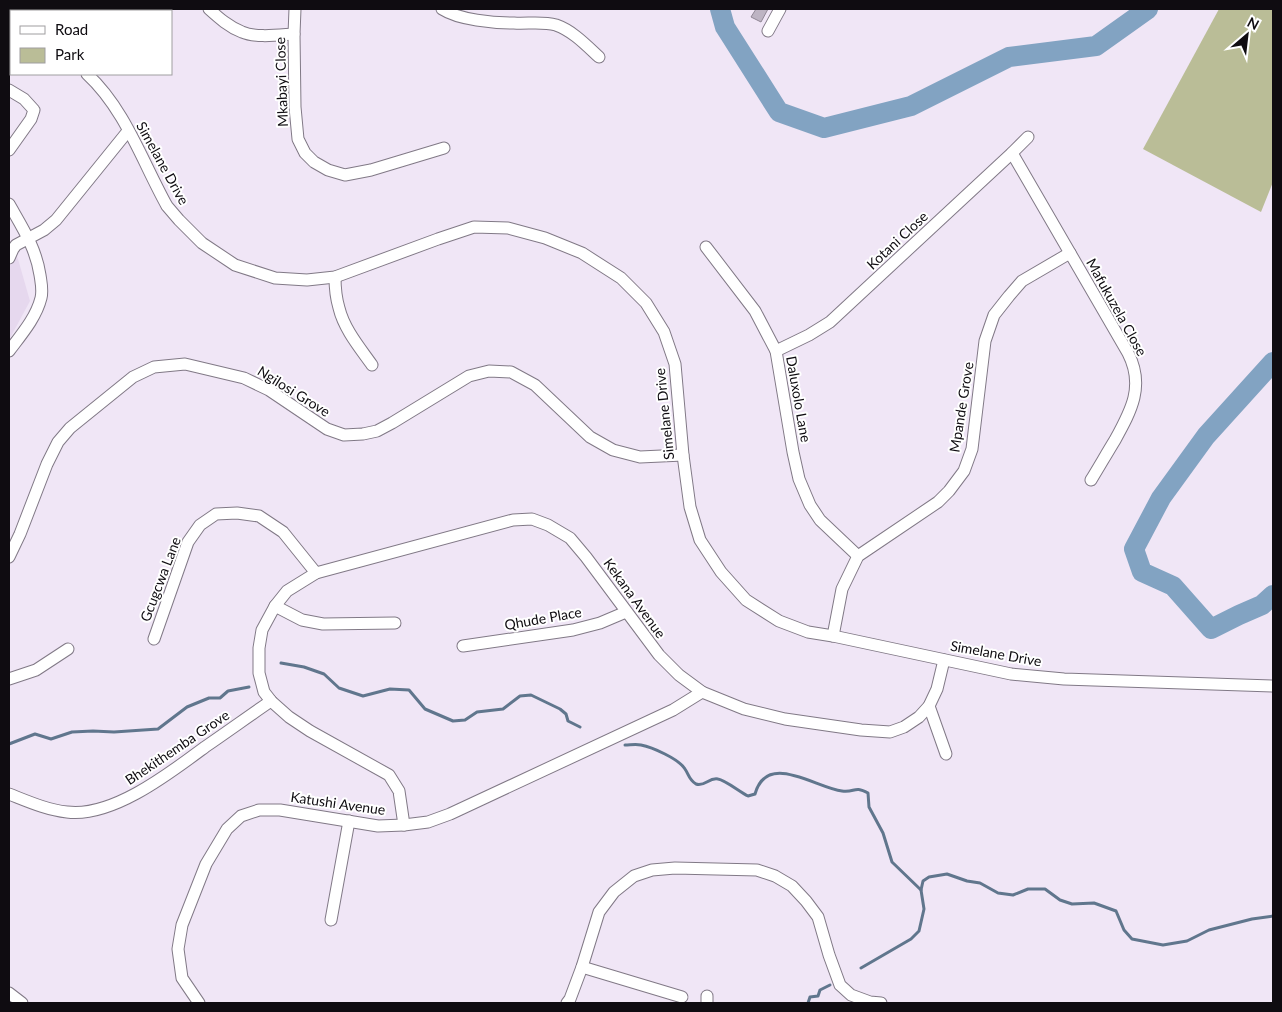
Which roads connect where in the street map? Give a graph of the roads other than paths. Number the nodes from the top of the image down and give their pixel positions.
1 (209, 9) edge
2 (295, 9) edge
3 (442, 9) edge
4 (780, 9) edge
5 (768, 31) dead end
6 (294, 34) junction
7 (599, 57) dead end
8 (88, 75) edge
9 (9, 90) edge
10 (128, 131) junction
11 (1028, 137) dead end
12 (444, 148) dead end
13 (9, 150) edge
14 (1012, 153) junction
15 (9, 204) edge
16 (29, 239) junction
17 (706, 247) dead end
18 (1070, 253) junction
19 (9, 258) edge
20 (335, 277) junction
21 (9, 351) edge
22 (776, 351) junction
23 (372, 366) dead end
24 (683, 456) junction
25 (1091, 480) dead end
26 (858, 556) junction
27 (9, 558) edge
28 (316, 573) junction
29 (275, 606) junction
30 (626, 612) junction
31 (395, 623) dead end
32 (833, 636) junction
33 (154, 639) dead end
34 (463, 646) dead end
35 (68, 649) dead end
36 (944, 660) junction
37 (9, 679) edge
38 (1273, 686) edge
39 (702, 692) junction
40 (270, 701) junction
41 (929, 706) junction
42 (946, 754) dead end
43 (9, 794) edge
44 (349, 821) junction
45 (404, 825) junction
46 (331, 920) dead end
47 (582, 967) junction
48 (9, 993) edge
49 (682, 997) dead end
50 (22, 1003) edge
51 (199, 1003) edge
52 (567, 1003) edge
53 (881, 1003) edge

1 - 6 street
2 - 6 street, Mkabayi Close
3 - 7 street
4 - 5 street
6 - 12 street, Mkabayi Close
8 - 10 street, Simelane Drive
9 - 13 street
10 - 16 street
10 - 20 street, Simelane Drive
11 - 14 street, Kotani Close
14 - 18 street, Mafukuzela Close
14 - 22 street, Kotani Close
15 - 16 street
16 - 19 street
16 - 21 street
17 - 22 street, Daluxolo Lane
18 - 25 street, Mafukuzela Close
18 - 26 street, Mpande Grove
20 - 23 street
20 - 24 street, Simelane Drive
22 - 26 street, Daluxolo Lane
24 - 27 street, Ngilosi Grove
24 - 32 street, Simelane Drive
26 - 32 street
28 - 29 street, Kekana Avenue
28 - 30 street, Kekana Avenue
28 - 33 street, Gcugcwa Lane
29 - 31 street
29 - 40 street, Kekana Avenue
30 - 34 street, Qhude Place
30 - 39 street, Kekana Avenue
32 - 36 street, Simelane Drive
35 - 37 street
36 - 38 street, Simelane Drive
36 - 41 street, Kekana Avenue
39 - 41 street, Kekana Avenue
39 - 45 street, Katushi Avenue
40 - 43 street, Bhekithemba Grove
40 - 45 street, Kekana Avenue
41 - 42 street
44 - 45 street, Katushi Avenue
44 - 46 street
44 - 51 street, Katushi Avenue
47 - 49 street
47 - 52 street
47 - 53 street
48 - 50 street

